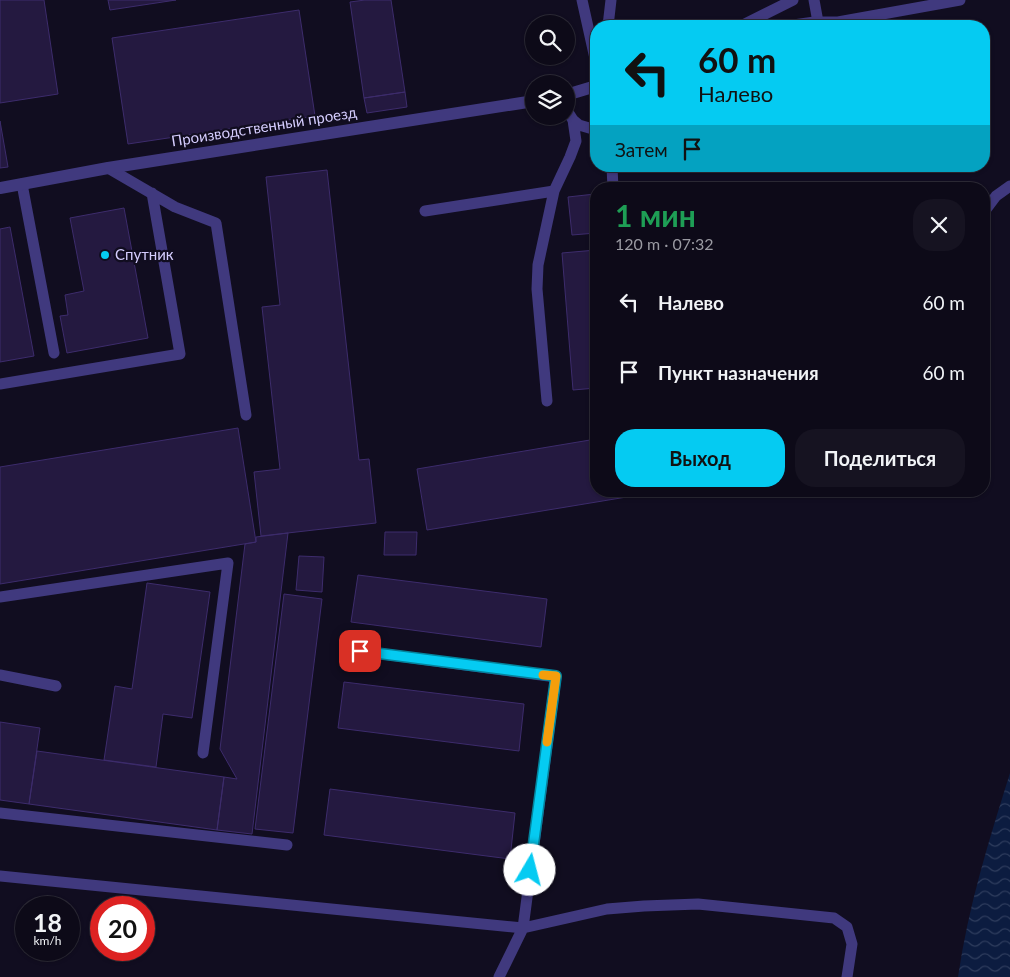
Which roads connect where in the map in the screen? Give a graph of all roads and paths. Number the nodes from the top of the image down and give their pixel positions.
1 (582, 0) edge
2 (611, 0) edge
3 (793, 0) edge
4 (814, 0) edge
5 (960, 0) edge
6 (609, 20) edge
7 (753, 20) edge
8 (818, 20) edge
9 (849, 20) edge
10 (590, 37) edge
11 (590, 88) edge
12 (575, 92) edge
13 (525, 101) edge
14 (575, 121) edge
15 (575, 125) edge
16 (590, 128) edge
17 (108, 168) junction
18 (22, 184) junction
19 (1010, 186) edge
20 (0, 188) edge
21 (554, 191) junction
22 (152, 193) junction
23 (990, 204) edge
24 (425, 211) dead end
25 (54, 352) dead end
26 (0, 384) edge
27 (547, 401) dead end
28 (246, 415) dead end
29 (0, 596) edge
30 (360, 651) dead end
31 (0, 675) edge
32 (56, 686) dead end
33 (203, 753) dead end
34 (0, 813) edge
35 (287, 845) dead end
36 (0, 876) edge
37 (523, 928) junction
38 (499, 977) edge
39 (847, 977) edge

1 - 10 lane
2 - 6 lane
3 - 7 lane
4 - 8 lane
5 - 9 lane
11 - 12 street
13 - 17 street, Производственный проезд
14 - 16 lane
15 - 21 lane
17 - 18 street, Производственный проезд
17 - 22 lane
18 - 20 street, Производственный проезд
18 - 25 lane
19 - 23 lane
21 - 24 lane
21 - 27 lane
22 - 26 lane
22 - 28 lane
29 - 33 lane
30 - 37 lane
31 - 32 lane
34 - 35 lane
36 - 37 lane
37 - 38 lane
37 - 39 lane

